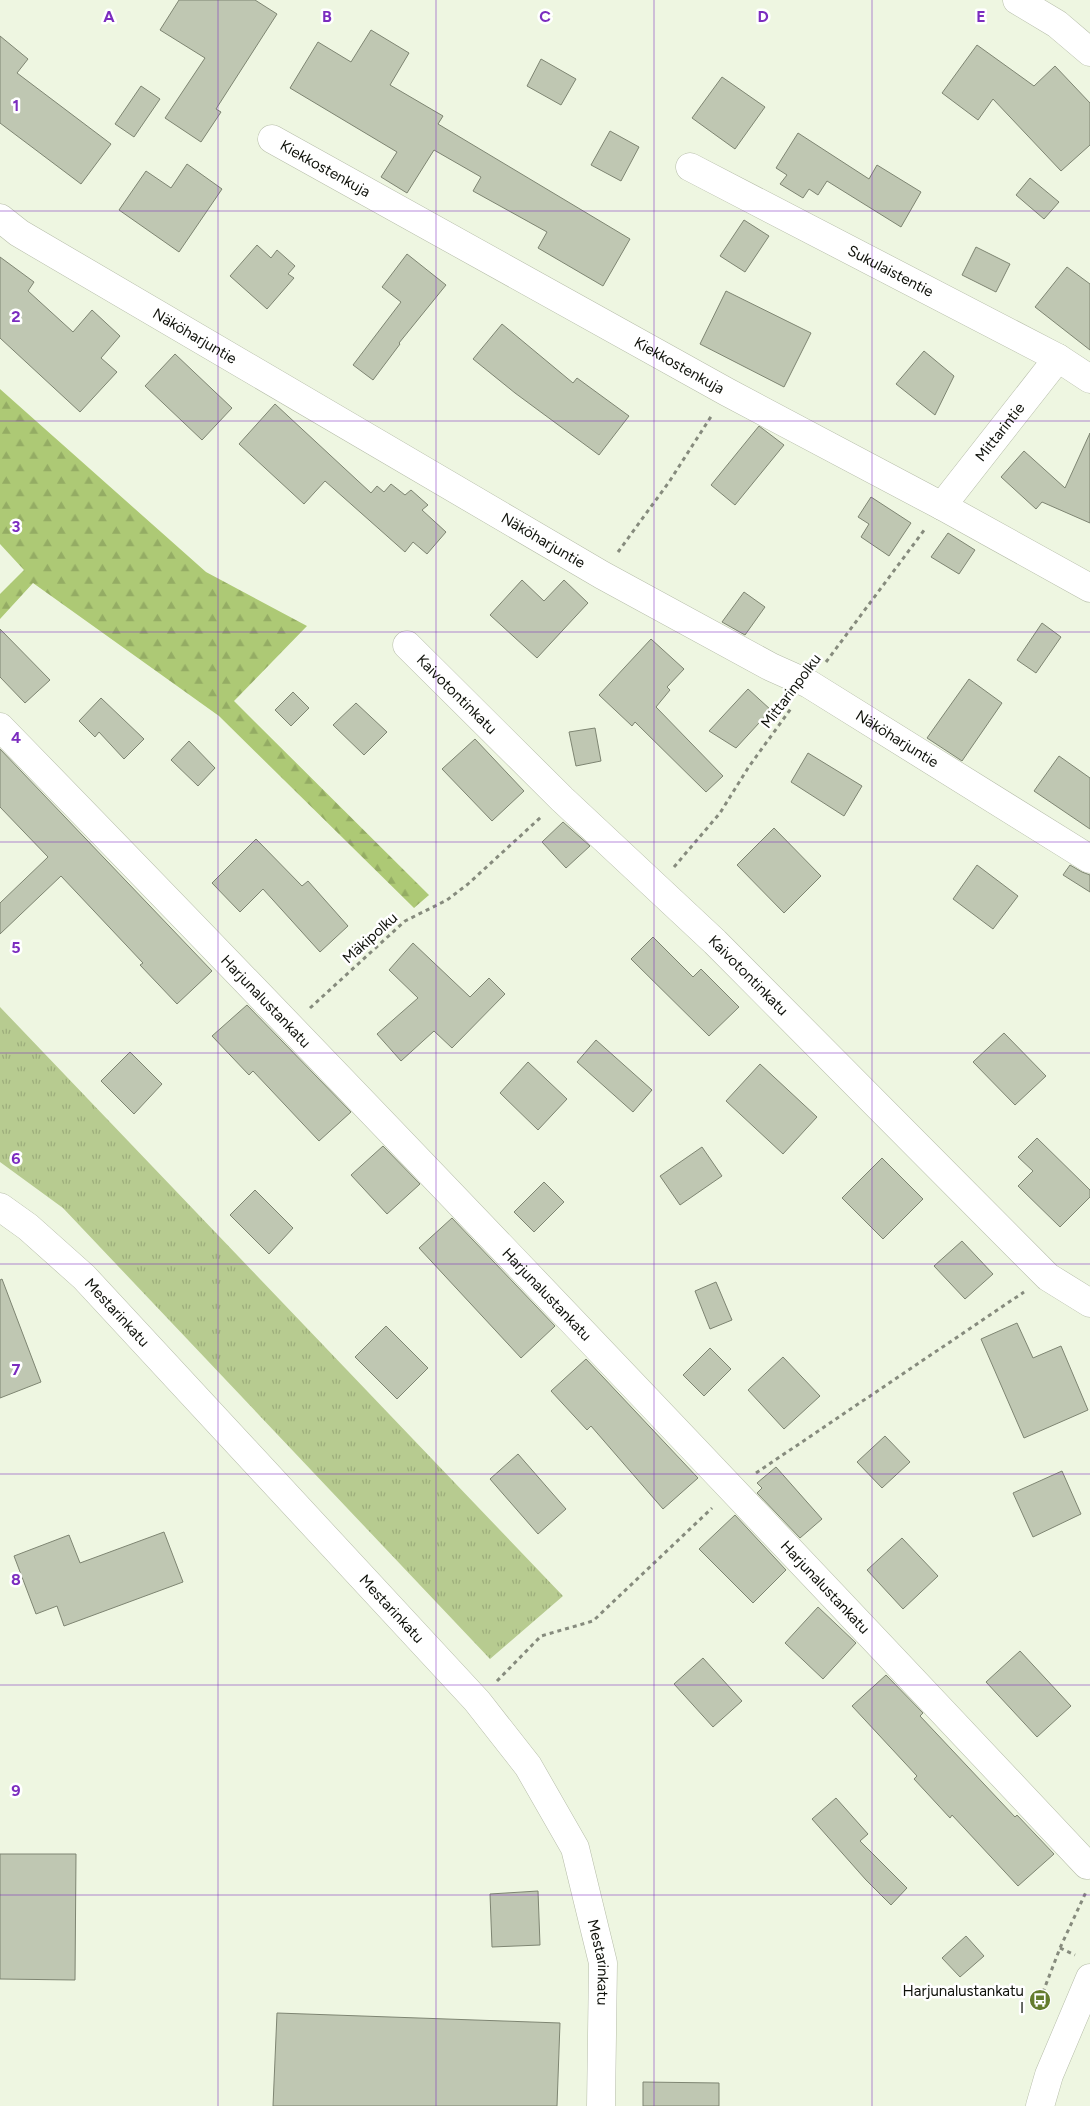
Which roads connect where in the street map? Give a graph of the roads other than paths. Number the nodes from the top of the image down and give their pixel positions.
1 (1017, 0) edge
2 (1090, 52) edge
3 (272, 139) dead end
4 (690, 167) dead end
5 (0, 218) edge
6 (1058, 358) junction
7 (1090, 379) edge
8 (942, 506) junction
9 (1090, 588) edge
10 (407, 645) dead end
11 (0, 727) edge
12 (1090, 859) edge
13 (0, 1207) edge
14 (1090, 1304) edge
15 (1086, 1878) road end
16 (1090, 1978) edge
17 (601, 2106) edge
18 (1040, 2106) edge

1 - 2 street
3 - 8 street, Kiekkostenkuja
4 - 6 street, Sukulaistentie
5 - 12 street, Näköharjuntie
6 - 7 street, Sukulaistentie
6 - 8 street, Mittarintie
8 - 9 street, Kiekkostenkuja
10 - 14 street, Kaivotontinkatu
11 - 15 street, Harjunalustankatu
13 - 17 street, Mestarinkatu
16 - 18 street

